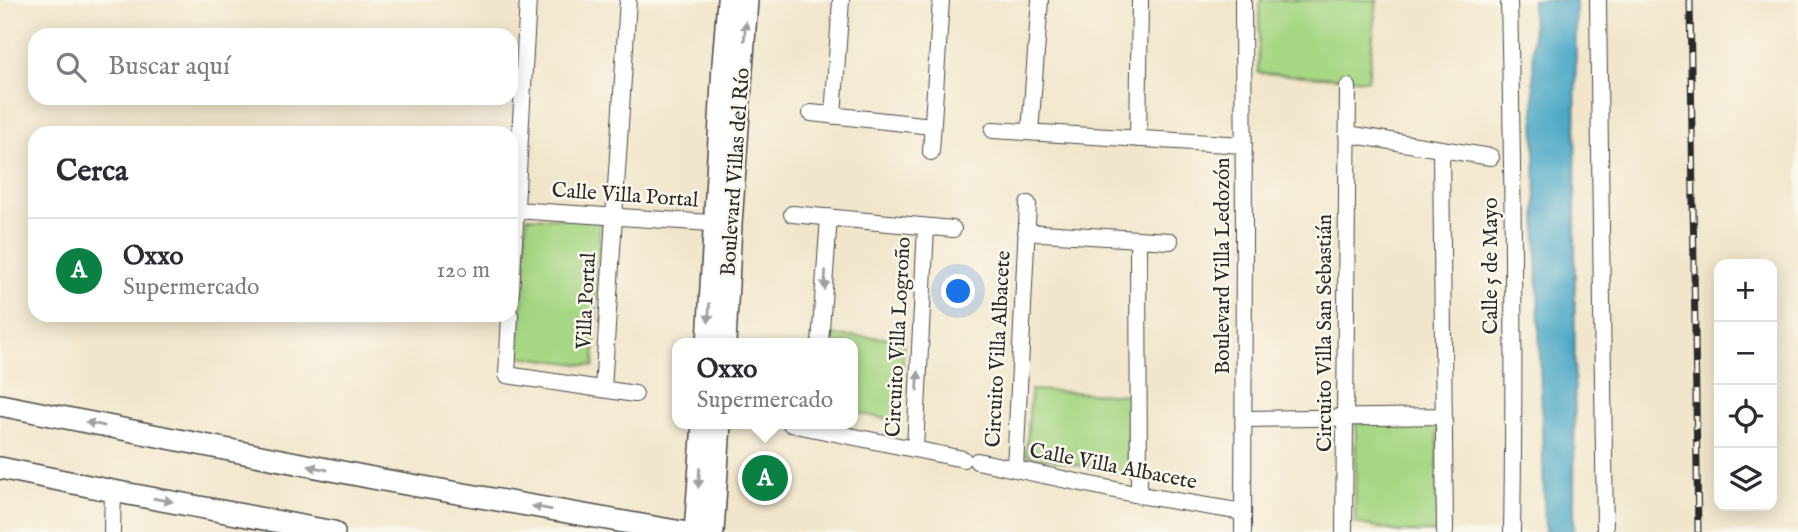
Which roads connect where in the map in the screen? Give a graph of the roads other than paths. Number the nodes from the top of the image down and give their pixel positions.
1 (528, 0) edge
2 (628, 0) edge
3 (728, 0) edge
4 (747, 0) edge
5 (841, 0) edge
6 (941, 0) edge
7 (1040, 0) edge
8 (1140, 0) edge
9 (1243, 0) edge
10 (1509, 0) edge
11 (1598, 0) edge
12 (1348, 87) dead end
13 (811, 113) dead end
14 (833, 116) junction
15 (932, 126) junction
16 (993, 130) dead end
17 (1030, 132) junction
18 (1347, 134) junction
19 (1138, 139) junction
20 (1244, 145) junction
21 (1441, 149) junction
22 (931, 152) dead end
23 (1491, 157) dead end
24 (518, 162) edge
25 (1028, 204) dead end
26 (518, 210) edge
27 (792, 214) dead end
28 (613, 216) junction
29 (829, 217) junction
30 (723, 224) junction
31 (926, 226) junction
32 (953, 229) dead end
33 (1026, 232) junction
34 (1138, 239) junction
35 (1170, 241) dead end
36 (510, 322) edge
37 (709, 338) edge
38 (725, 338) edge
39 (820, 338) edge
40 (603, 389) junction
41 (635, 394) dead end
42 (0, 405) edge
43 (1444, 416) junction
44 (1345, 417) junction
45 (1244, 419) junction
46 (703, 429) edge
47 (720, 429) edge
48 (827, 429) edge
49 (915, 449) junction
50 (0, 468) edge
51 (1015, 469) junction
52 (113, 491) junction
53 (1139, 495) junction
54 (1243, 512) junction
55 (112, 532) edge
56 (334, 532) edge
57 (682, 532) edge
58 (695, 532) edge
59 (713, 532) edge
60 (1243, 532) edge
61 (1343, 532) edge
62 (1445, 532) edge
63 (1512, 532) edge
64 (1605, 532) edge

1 - 24 street
2 - 28 street, Villa Portal
3 - 30 street, Boulevard Villas del Río
30 -> 4 street, Boulevard Villas del Río
5 - 14 street
6 - 15 street
7 - 17 street
8 - 19 street
9 - 20 street, Boulevard Villa Ledozón
10 - 63 street, Calle 5 de Mayo
11 - 64 street
12 - 18 street, Circuito Villa San Sebastián
13 - 14 street
14 - 15 street
15 - 22 street
16 - 17 street
17 - 19 street
18 - 21 street
18 - 44 street, Circuito Villa San Sebastián
19 - 20 street
20 - 45 street, Boulevard Villa Ledozón
21 - 23 street
21 - 43 street
25 - 33 street, Circuito Villa Albacete
26 - 28 street, Calle Villa Portal
27 - 29 street, Circuito Villa Logroño
28 - 30 street, Calle Villa Portal
28 - 40 street, Villa Portal
29 - 31 street, Circuito Villa Logroño
29 -> 39 street
30 -> 37 street, Boulevard Villas del Río
30 - 38 street, Boulevard Villas del Río
31 - 32 street, Circuito Villa Logroño
49 -> 31 street, Circuito Villa Logroño
33 - 34 street, Circuito Villa Albacete
33 - 51 street, Circuito Villa Albacete
34 - 35 street, Circuito Villa Albacete
34 - 53 street
36 - 40 street
40 - 41 street
57 -> 42 street
43 - 44 street
43 - 62 street
44 - 45 street
44 - 61 street, Circuito Villa San Sebastián
45 - 54 street, Boulevard Villa Ledozón
46 -> 58 street
47 - 59 street
48 - 49 street, Calle Villa Albacete
49 - 51 street, Calle Villa Albacete
50 - 52 street
51 - 53 street, Calle Villa Albacete
52 - 55 street
52 -> 56 street
53 - 54 street, Calle Villa Albacete
54 - 60 street, Boulevard Villa Ledozón

